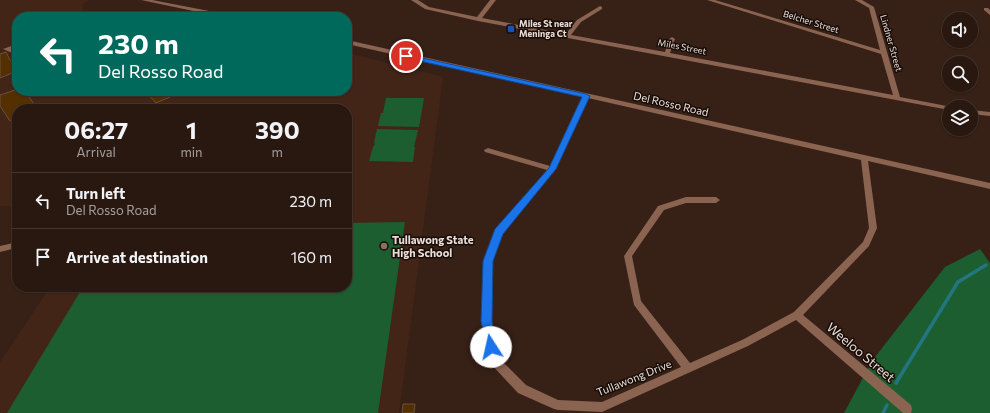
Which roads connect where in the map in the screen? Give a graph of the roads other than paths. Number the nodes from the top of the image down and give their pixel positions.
1 (144, 0) edge
2 (414, 0) edge
3 (493, 0) edge
4 (710, 0) edge
5 (858, 0) edge
6 (600, 8) dead end
7 (205, 12) edge
8 (478, 19) junction
9 (567, 36) junction
10 (672, 39) dead end
11 (352, 43) edge
12 (12, 47) edge
13 (12, 52) edge
14 (884, 53) junction
15 (667, 54) junction
16 (586, 96) junction
17 (897, 98) junction
18 (942, 107) edge
19 (978, 113) edge
20 (990, 114) edge
21 (488, 150) dead end
22 (864, 158) junction
23 (552, 169) junction
24 (990, 186) edge
25 (716, 200) dead end
26 (12, 246) edge
27 (0, 249) edge
28 (797, 315) junction
29 (689, 369) junction
30 (907, 409) dead end

1 - 7 street
2 - 8 street, Miles Street
3 - 8 street
4 - 14 street, Belcher Street
5 - 14 street, Lindner Street
6 - 9 street
8 - 9 street, Miles Street
9 - 15 street, Miles Street
10 - 15 street
11 - 16 street, Del Rosso Road
12 - 13 street
14 - 17 street, Lindner Street
15 - 17 street, Miles Street
16 - 22 street, Del Rosso Road
16 - 23 street, Tullawong Drive
17 - 18 street, Miles Street
19 - 20 street
21 - 23 street
22 - 24 street, Del Rosso Road
22 - 28 street, Tullawong Drive
23 - 29 street, Tullawong Drive
25 - 29 street
26 - 27 street
28 - 29 street, Tullawong Drive
28 - 30 street, Weeloo Street

